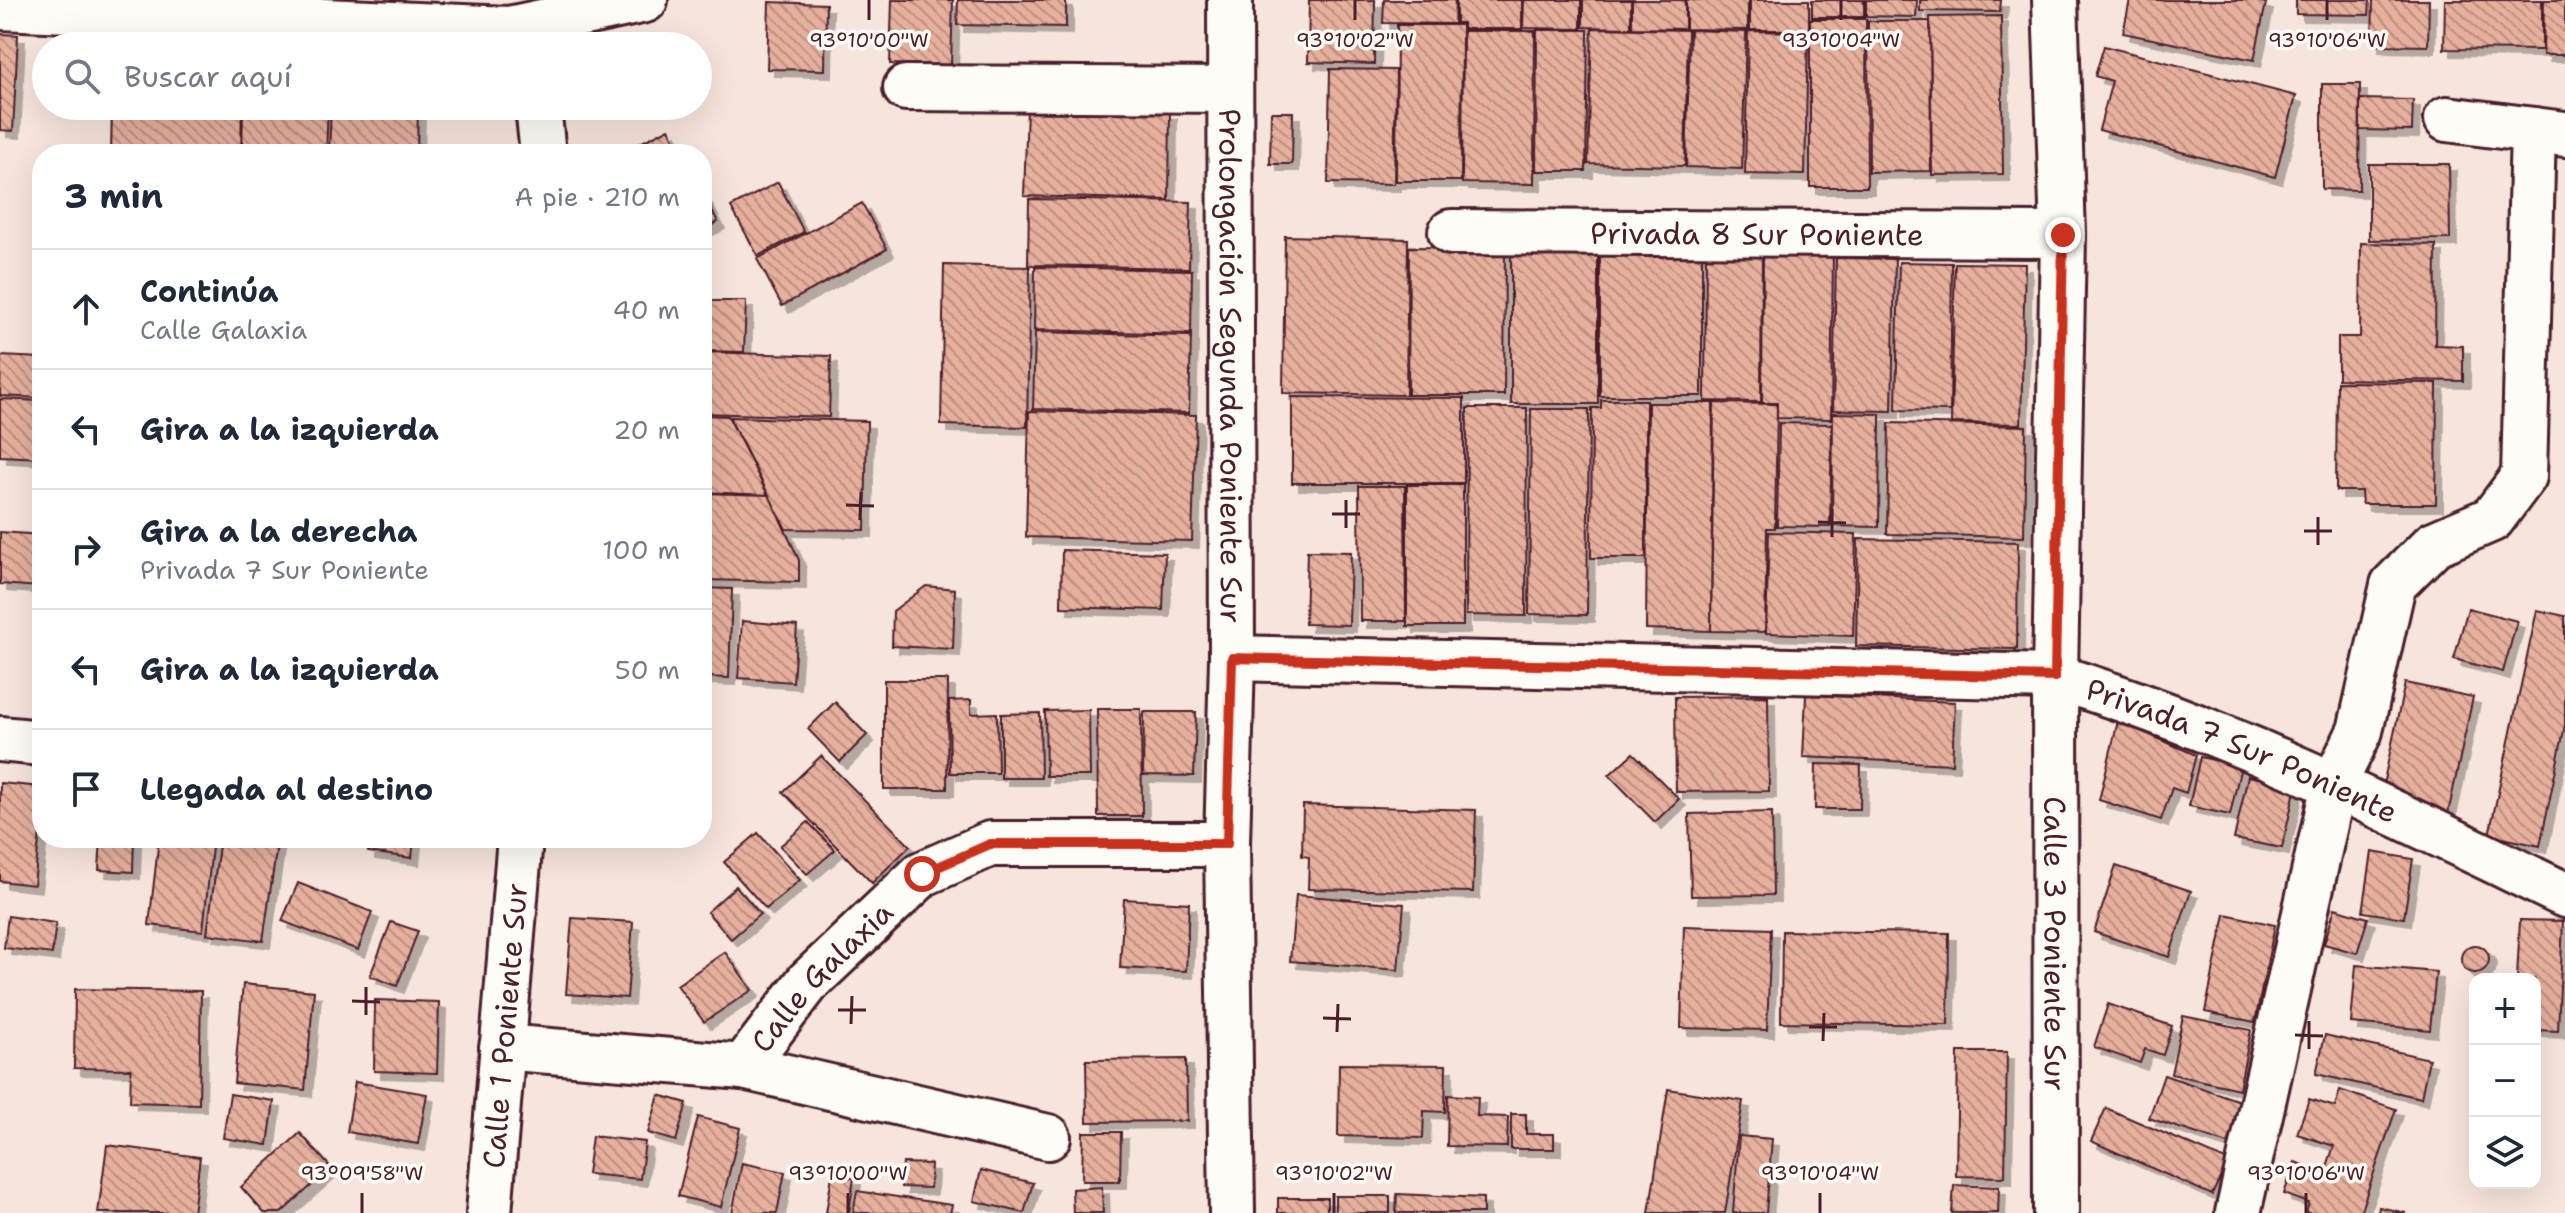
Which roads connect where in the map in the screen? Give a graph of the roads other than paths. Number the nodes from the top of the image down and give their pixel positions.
1 (645, 0) edge
2 (1230, 0) edge
3 (2055, 0) edge
4 (0, 7) edge
5 (413, 32) edge
6 (533, 32) edge
7 (906, 88) dead end
8 (1230, 90) junction
9 (2447, 119) dead end
10 (539, 120) edge
11 (2549, 132) edge
12 (542, 144) edge
13 (1451, 232) dead end
14 (2063, 235) junction
15 (1232, 658) junction
16 (2055, 677) junction
17 (0, 739) edge
18 (32, 742) edge
19 (2334, 784) junction
20 (1227, 844) junction
21 (519, 848) edge
22 (2565, 895) edge
23 (502, 1047) junction
24 (743, 1067) junction
25 (1048, 1137) dead end
26 (489, 1213) edge
27 (1232, 1213) edge
28 (2056, 1213) edge
29 (2238, 1213) edge

1 - 6 street
2 - 8 street, Prolongación Segunda Poniente Sur
3 - 14 street, Calle 3 Poniente Sur
4 - 5 street
7 - 8 street
8 - 15 street, Prolongación Segunda Poniente Sur
9 - 11 street
10 - 12 street
11 - 19 street
13 - 14 street, Privada 8 Sur Poniente
14 - 16 street, Calle 3 Poniente Sur
15 - 16 street, Privada 7 Sur Poniente
15 - 20 street, Prolongación Segunda Poniente Sur
16 - 19 street, Privada 7 Sur Poniente
16 - 28 street, Calle 3 Poniente Sur
17 - 18 street
19 - 22 street, Privada 7 Sur Poniente
19 - 29 street
20 - 24 street, Calle Galaxia
20 - 27 street, Prolongación Segunda Poniente Sur
21 - 23 street, Calle 1 Poniente Sur
23 - 24 street, Calle Galaxia
23 - 26 street, Calle 1 Poniente Sur
24 - 25 street, Calle Galaxia

